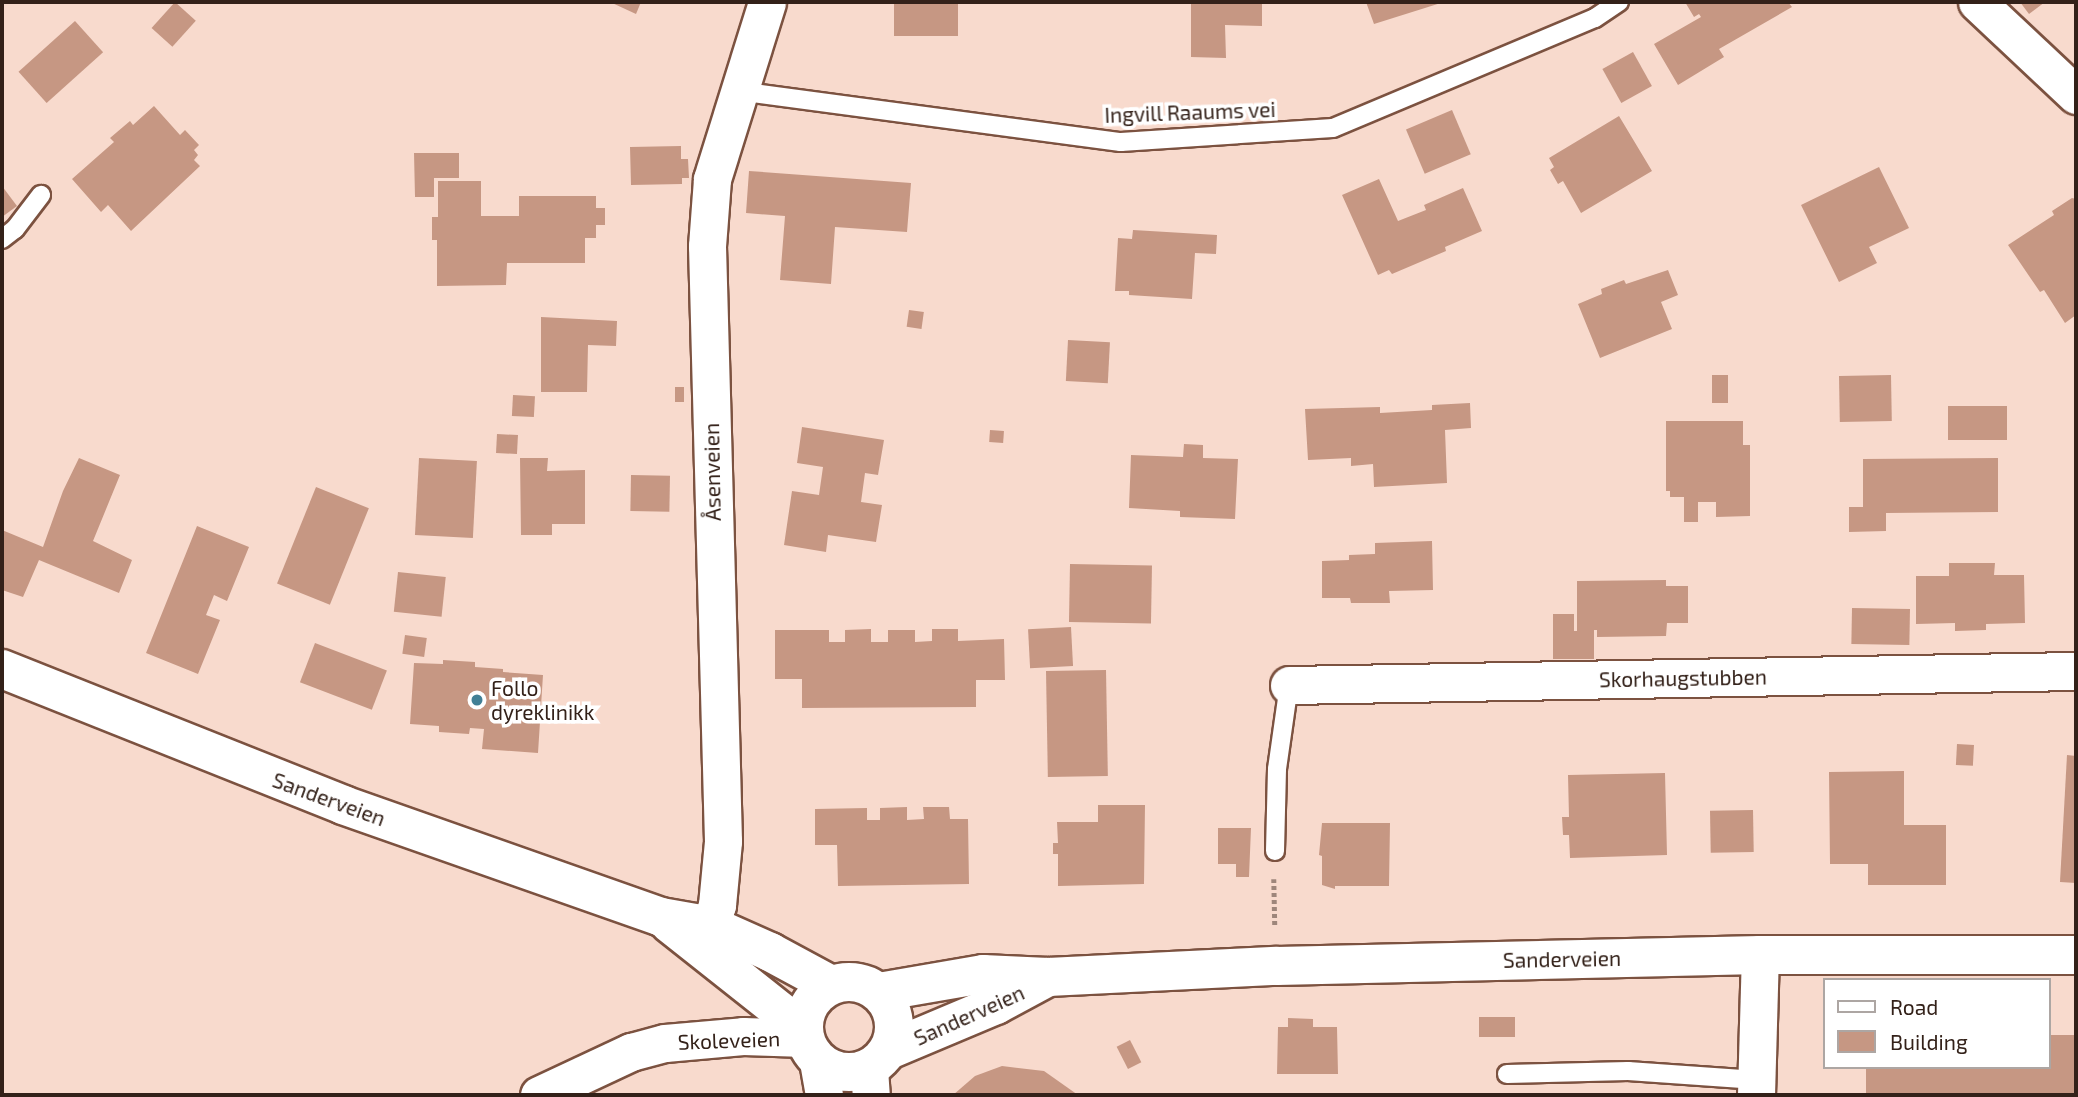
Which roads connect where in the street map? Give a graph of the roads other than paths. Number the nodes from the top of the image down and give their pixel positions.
1 (767, 2) edge
2 (1619, 2) edge
3 (1977, 2) edge
4 (737, 91) junction
5 (2076, 95) edge
6 (41, 195) dead end
7 (2, 239) edge
8 (2, 669) edge
9 (2076, 671) edge
10 (1289, 685) joint
11 (1275, 850) road end
12 (707, 937) junction
13 (1760, 955) junction
14 (2076, 955) edge
15 (1048, 977) junction
16 (831, 985) junction
17 (879, 992) junction
18 (812, 1056) edge
19 (876, 1071) edge
20 (1507, 1074) dead end
21 (1757, 1088) edge
22 (539, 1095) edge

1 - 4 street, Åsenveien
2 - 4 lane, Ingvill Raaums vei
3 - 5 street
4 - 12 street, Åsenveien
6 - 7 lane
8 - 12 main road, Sanderveien
9 - 10 street, Skorhaugstubben
10 - 11 lane
12 - 16 main road, Sanderveien
12 - 18 main road, Sanderveien
13 - 14 main road, Sanderveien
13 - 15 main road, Sanderveien
13 - 21 street
15 - 17 main road, Sanderveien
15 - 19 main road, Sanderveien
16 - 17 main road, Sanderveien
16 - 18 main road
17 - 19 main road, Sanderveien
18 - 19 main road, Sanderveien
18 - 22 street, Skoleveien
20 - 21 lane

